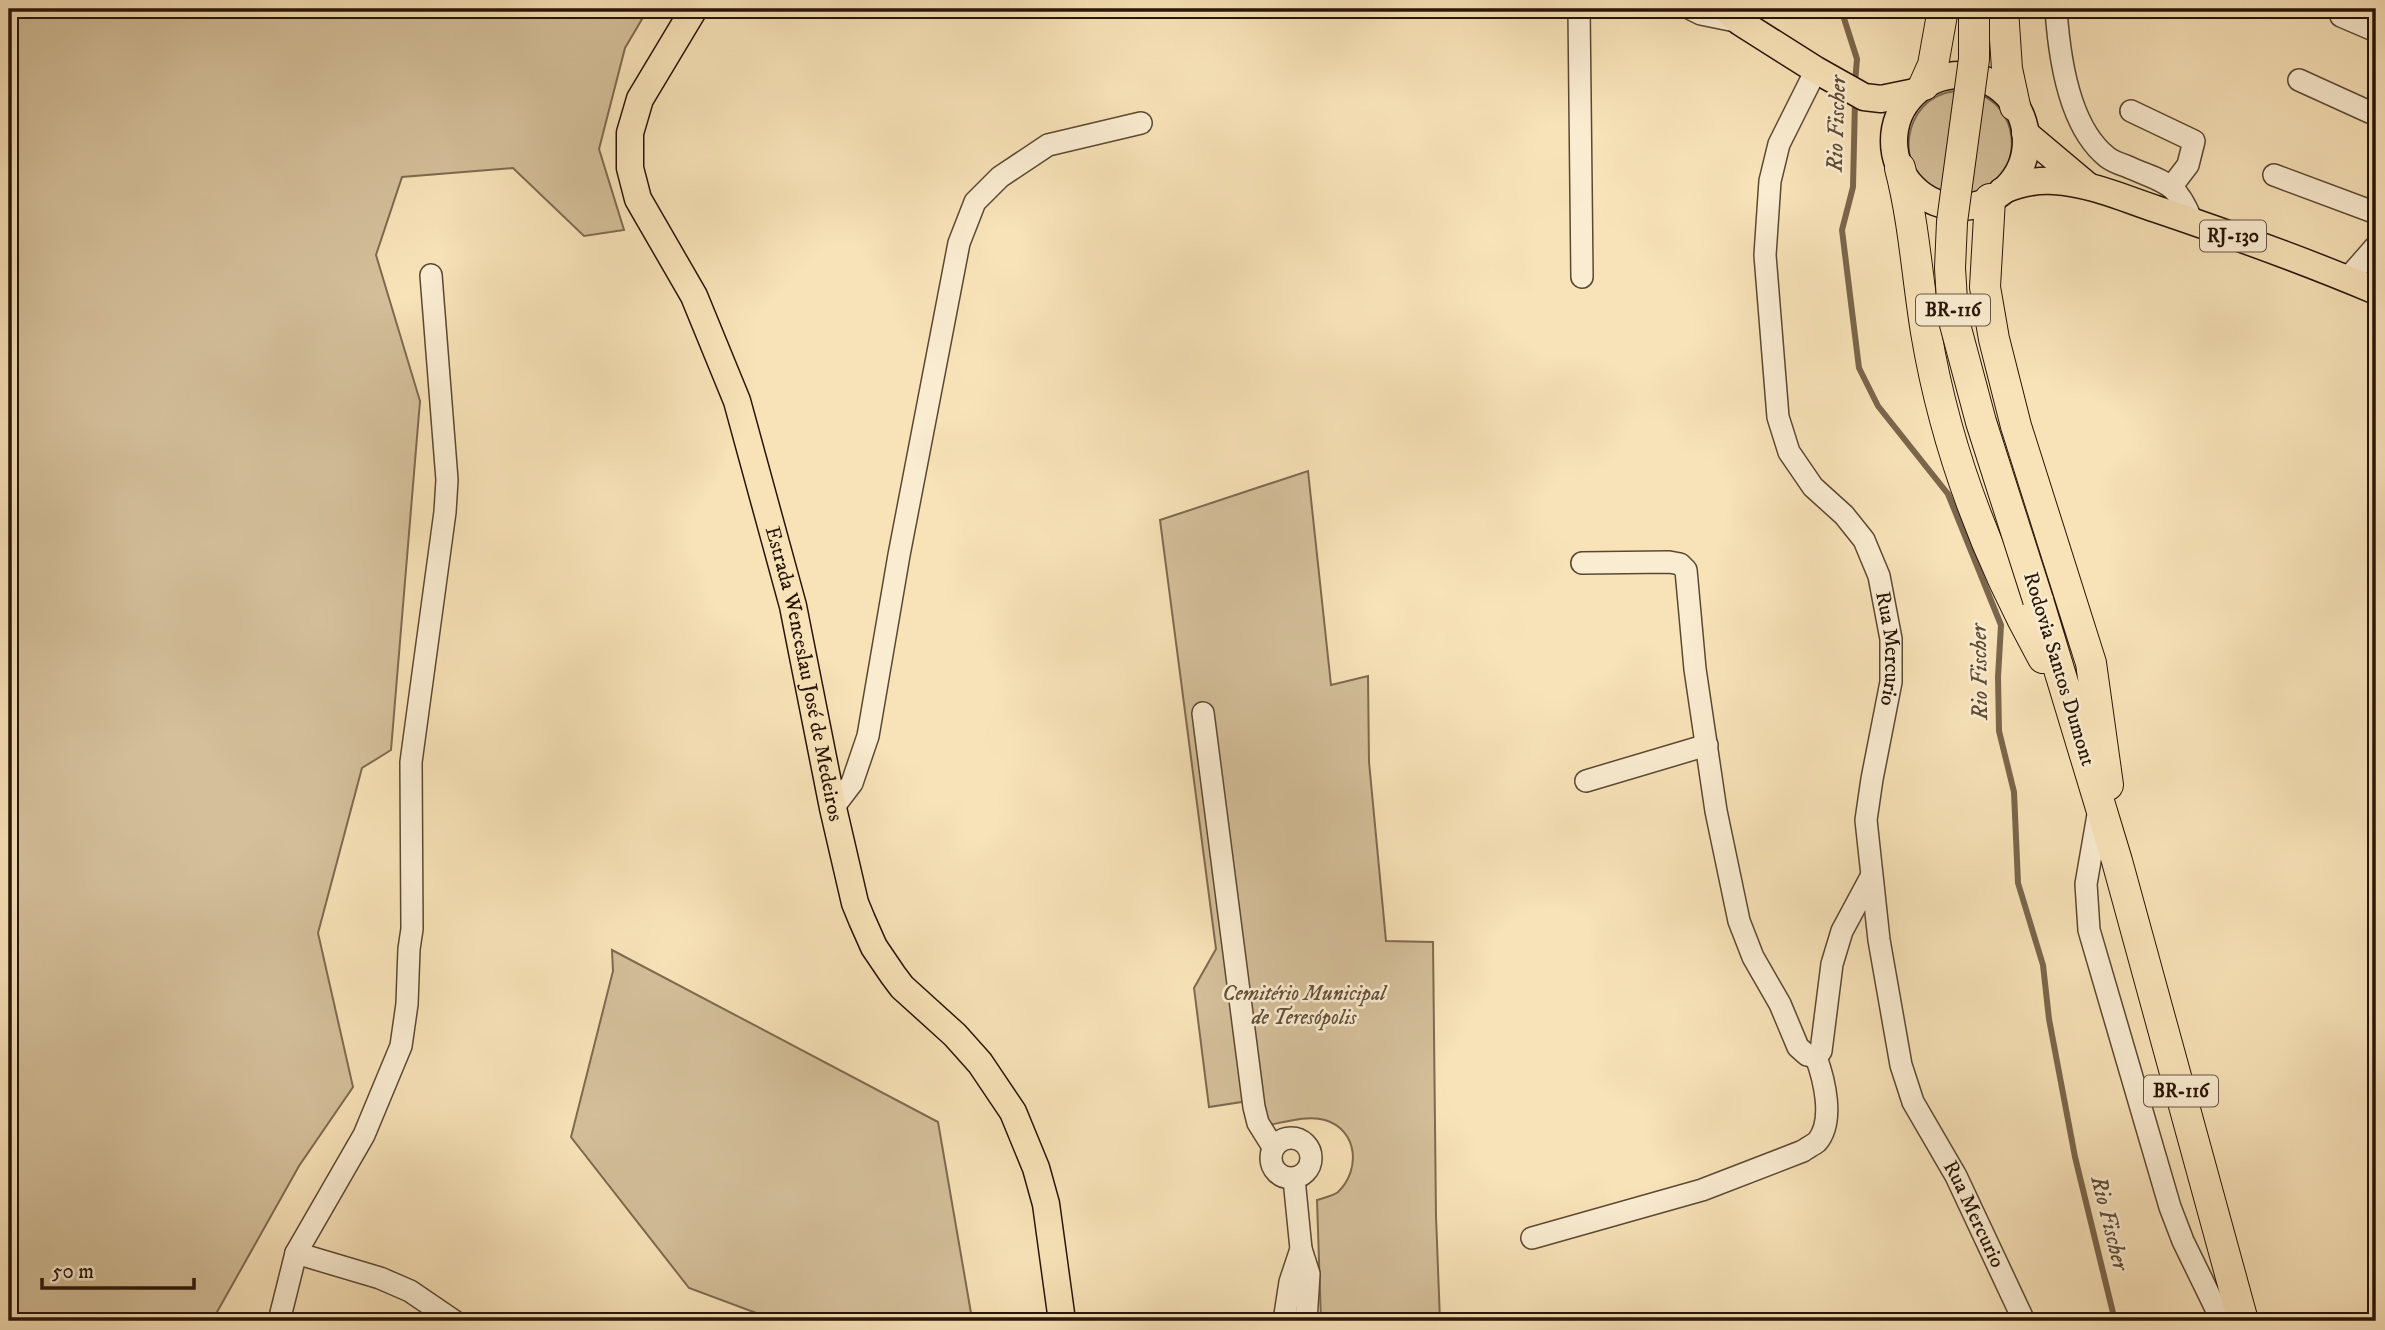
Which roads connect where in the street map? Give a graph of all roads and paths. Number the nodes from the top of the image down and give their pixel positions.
1 (694, 9) edge
2 (1578, 9) edge
3 (1691, 9) edge
4 (1943, 9) edge
5 (1974, 9) edge
6 (2003, 9) edge
7 (2056, 9) edge
8 (1732, 15) edge
9 (2341, 16) dead end
10 (2376, 31) edge
11 (1826, 76) junction
12 (2299, 80) dead end
13 (1920, 89) junction
14 (1862, 96) junction
15 (2131, 111) dead end
16 (2376, 115) edge
17 (2020, 119) junction
18 (1142, 123) dead end
19 (1897, 158) junction
20 (2274, 176) dead end
21 (2088, 186) junction
22 (2172, 186) junction
23 (1995, 196) junction
24 (2376, 213) edge
25 (2192, 221) junction
26 (2376, 246) edge
27 (431, 275) dead end
28 (1581, 276) dead end
29 (2347, 279) junction
30 (2376, 291) edge
31 (1583, 563) dead end
32 (2069, 706) junction
33 (1203, 713) dead end
34 (1707, 746) junction
35 (1586, 781) dead end
36 (2099, 804) junction
37 (833, 808) junction
38 (2118, 861) junction
39 (1871, 877) junction
40 (1816, 1057) junction
41 (1273, 1147) junction
42 (1294, 1179) junction
43 (1532, 1238) dead end
44 (1301, 1250) junction
45 (296, 1253) junction
46 (279, 1321) edge
47 (454, 1321) edge
48 (1062, 1321) edge
49 (1284, 1321) edge
50 (1306, 1321) edge
51 (2024, 1321) edge
52 (2222, 1321) edge
53 (2243, 1321) edge

1 - 37 main road, Estrada Wenceslau José de Medeiros
2 - 28 street
3 - 8 street
4 - 13 highway
5 - 32 highway, Rodovia Santos Dumont / BR-116, bridge
6 - 17 highway
7 - 22 street
8 - 11 main road
9 - 10 street
11 - 14 main road
11 - 39 street, Rua Mercurio
12 - 16 street
13 - 14 main road
13 - 17 main road, RJ-130
13 - 19 main road
14 - 19 main road
15 - 22 street
17 - 21 main road, RJ-130
17 - 23 main road
18 - 37 street
19 - 23 main road, RJ-130
19 - 32 highway
20 - 24 street
21 - 23 main road, RJ-130
21 - 25 main road, RJ-130
22 - 25 street
23 - 38 highway
25 - 29 main road, RJ-130
26 - 29 street
27 - 45 street
29 - 30 main road, RJ-130
31 - 34 street
32 - 36 highway, Rodovia Santos Dumont / BR-116
33 - 41 street
34 - 35 street
34 - 40 street
36 - 38 highway, Rodovia Santos Dumont / BR-116
36 - 52 street
37 - 48 main road, Estrada Wenceslau José de Medeiros
38 - 53 highway, Rodovia Santos Dumont / BR-116
39 - 40 street
39 - 51 street, Rua Mercurio
40 - 43 street
41 - 42 street
41 - 42 street
42 - 44 street
44 - 49 street
44 - 50 street
45 - 46 street
45 - 47 street

